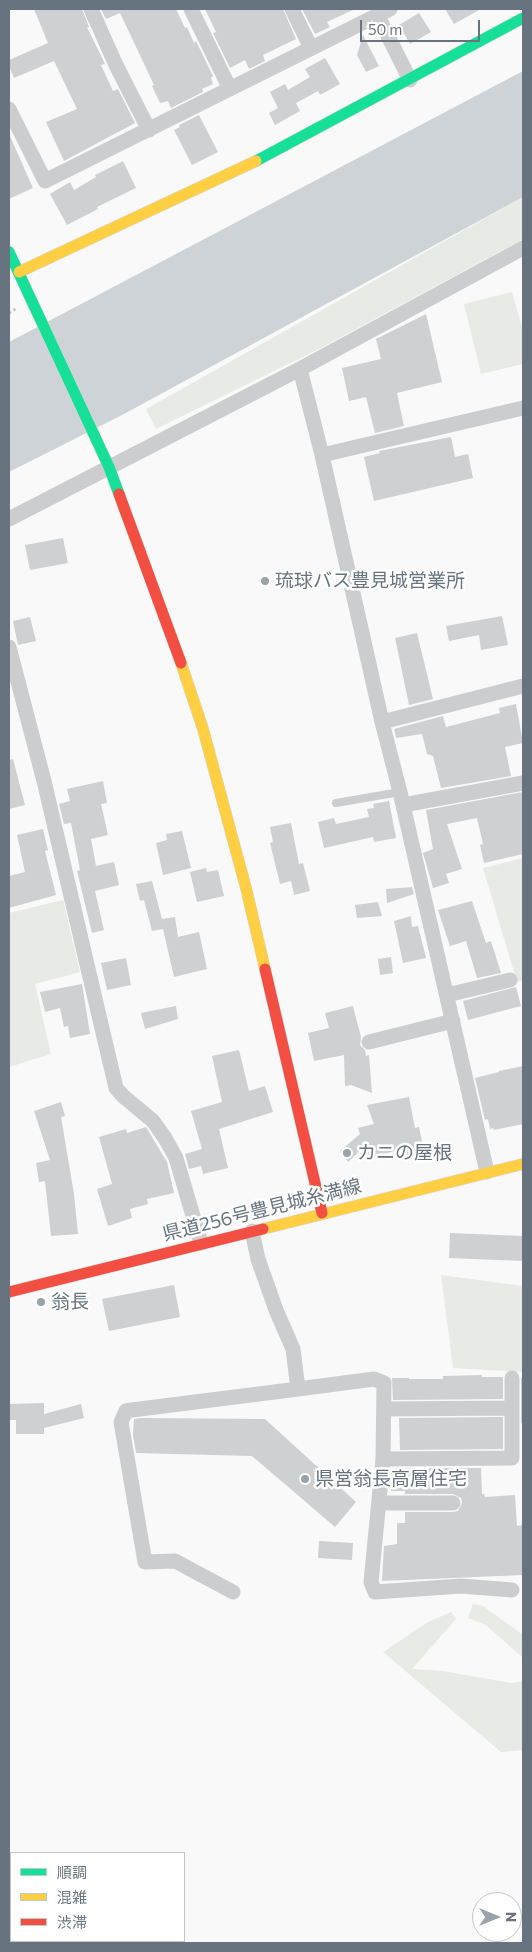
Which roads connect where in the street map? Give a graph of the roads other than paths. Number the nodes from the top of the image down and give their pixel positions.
1 (91, 9) edge
2 (191, 9) edge
3 (292, 9) edge
4 (384, 12) edge
5 (523, 18) edge
6 (311, 48) junction
7 (410, 80) junction
8 (230, 89) junction
9 (9, 109) edge
10 (149, 130) junction
11 (523, 248) edge
12 (9, 252) edge
13 (19, 272) junction
14 (300, 369) junction
15 (523, 408) edge
16 (322, 455) junction
17 (109, 468) junction
18 (9, 519) edge
19 (9, 647) edge
20 (523, 686) edge
21 (382, 722) junction
22 (523, 783) edge
23 (401, 798) junction
24 (336, 803) dead end
25 (510, 980) dead end
26 (447, 995) junction
27 (453, 1021) junction
28 (369, 1042) dead end
29 (523, 1164) edge
30 (487, 1172) junction
31 (322, 1213) junction
32 (252, 1230) junction
33 (201, 1243) junction
34 (9, 1292) edge
35 (512, 1378) dead end
36 (298, 1389) junction
37 (512, 1408) junction
38 (384, 1410) junction
39 (383, 1459) junction
40 (380, 1503) junction
41 (452, 1503) dead end
42 (512, 1590) dead end
43 (233, 1592) dead end

1 - 10 street
2 - 8 street
3 - 6 street
4 - 6 street
4 - 7 street
5 - 7 street
6 - 8 street
7 - 13 street
8 - 10 street
9 - 10 street
11 - 14 street
12 - 13 street
13 - 17 street
14 - 16 street
14 - 17 street
15 - 16 street
16 - 21 street
17 - 18 street
17 - 31 street
19 - 33 street
20 - 21 street
21 - 23 street
22 - 23 street
23 - 24 lane
23 - 26 street
25 - 26 street
26 - 27 street
27 - 28 street
27 - 30 street
29 - 30 street, 県道256号豊見城糸満線
30 - 31 street, 県道256号豊見城糸満線
31 - 32 street, 県道256号豊見城糸満線
32 - 33 street, 県道256号豊見城糸満線
32 - 36 street
33 - 34 street, 県道256号豊見城糸満線
35 - 37 street
36 - 38 street
36 - 43 street
37 - 38 street
37 - 39 street
38 - 39 street
39 - 40 street
40 - 41 street
40 - 42 street

